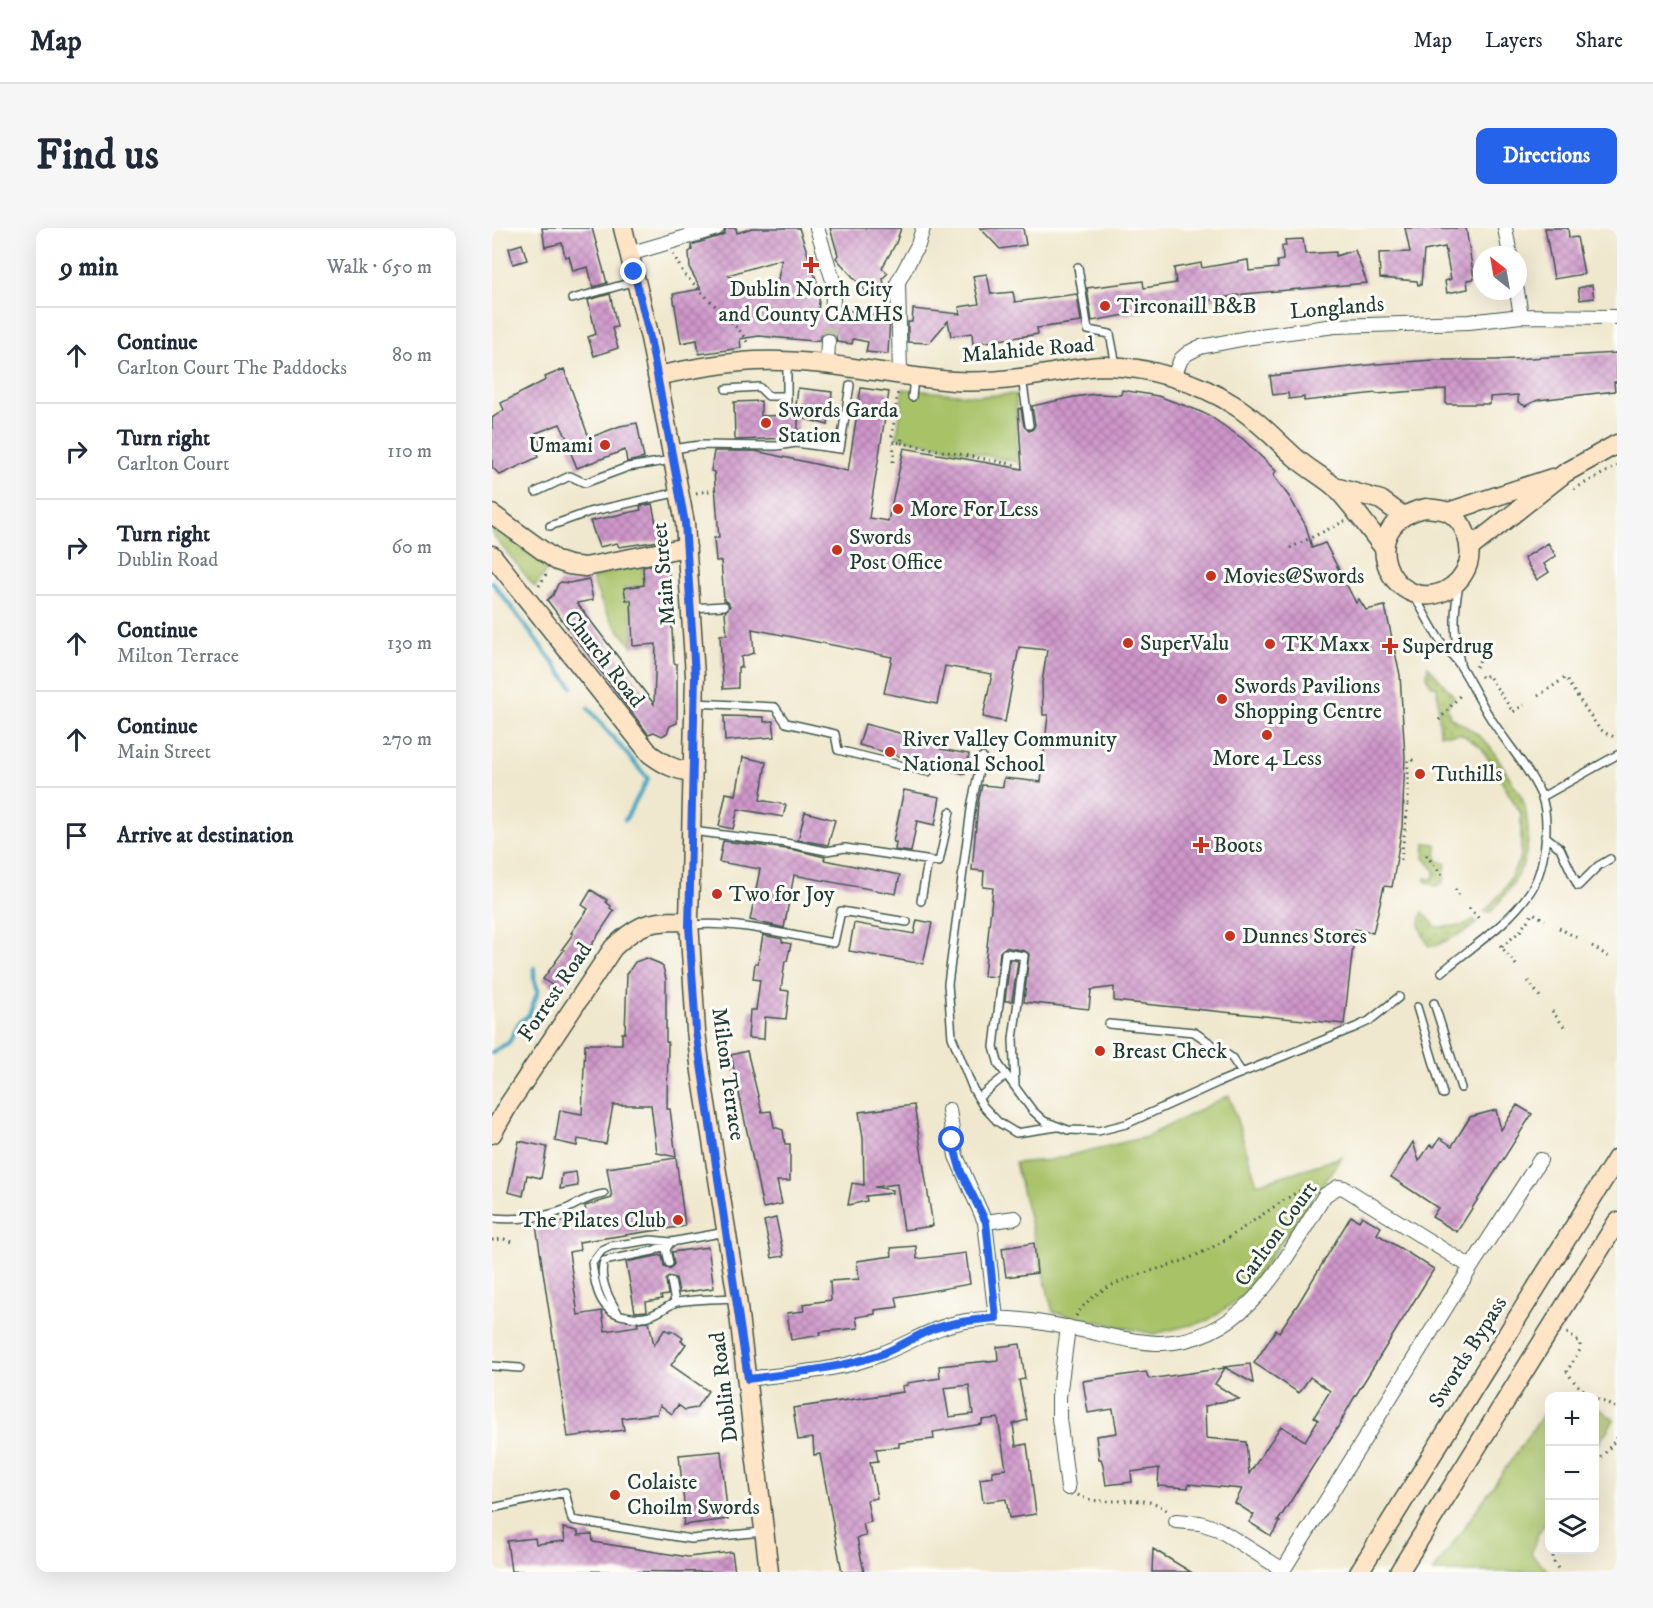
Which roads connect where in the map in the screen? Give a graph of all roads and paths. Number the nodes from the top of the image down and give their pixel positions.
1 (623, 228) edge
2 (717, 228) edge
3 (817, 228) edge
4 (923, 228) edge
5 (1504, 228) edge
6 (667, 244) junction
7 (1508, 246) edge
8 (629, 254) junction
9 (1078, 267) dead end
10 (636, 281) junction
11 (572, 299) dead end
12 (1518, 300) edge
13 (832, 312) tunnel mouth
14 (1521, 316) junction
15 (1617, 317) edge
16 (828, 341) tunnel mouth
17 (755, 361) junction
18 (787, 361) junction
19 (827, 365) junction
20 (1116, 367) junction
21 (657, 376) junction
22 (907, 377) junction
23 (1022, 378) junction
24 (1173, 379) junction
25 (850, 385) dead end
26 (726, 389) dead end
27 (912, 397) dead end
28 (1029, 425) dead end
29 (902, 438) dead end
30 (894, 442) junction
31 (901, 443) junction
32 (1617, 444) edge
33 (671, 454) junction
34 (893, 462) dead end
35 (1016, 465) dead end
36 (1617, 466) edge
37 (1565, 473) junction
38 (1335, 487) junction
39 (536, 492) dead end
40 (679, 492) junction
41 (1568, 493) dead end
42 (1448, 512) junction
43 (492, 514) edge
44 (1357, 515) junction
45 (1403, 516) junction
46 (550, 525) dead end
47 (687, 547) junction
48 (1290, 548) dead end
49 (1384, 548) junction
50 (1470, 548) junction
51 (492, 555) edge
52 (563, 563) junction
53 (1461, 578) junction
54 (1413, 593) junction
55 (529, 603) junction
56 (724, 606) dead end
57 (691, 608) junction
58 (1485, 651) dead end
59 (1470, 658) dead end
60 (1460, 665) junction
61 (1476, 667) junction
62 (1462, 693) dead end
63 (1538, 696) dead end
64 (695, 703) junction
65 (1524, 705) dead end
66 (1439, 720) dead end
67 (1617, 738) edge
68 (1617, 755) edge
69 (982, 757) dead end
70 (1414, 760) dead end
71 (693, 772) junction
72 (928, 772) dead end
73 (1542, 797) junction
74 (1403, 804) dead end
75 (1408, 804) junction
76 (950, 812) dead end
77 (692, 831) junction
78 (1406, 831) junction
79 (1410, 835) dead end
80 (1545, 836) junction
81 (1426, 855) dead end
82 (1610, 859) dead end
83 (1401, 860) dead end
84 (928, 861) junction
85 (1442, 875) dead end
86 (1455, 889) dead end
87 (1459, 895) dead end
88 (921, 901) dead end
89 (1469, 908) dead end
90 (1480, 920) dead end
91 (1545, 920) dead end
92 (907, 922) dead end
93 (689, 923) junction
94 (1559, 928) dead end
95 (1579, 939) dead end
96 (1592, 946) dead end
97 (1610, 957) dead end
98 (1516, 965) dead end
99 (1442, 972) dead end
100 (1528, 981) dead end
101 (1399, 997) dead end
102 (1541, 998) dead end
103 (1434, 1003) dead end
104 (1417, 1007) dead end
105 (1552, 1011) dead end
106 (1109, 1024) dead end
107 (1566, 1029) dead end
108 (1242, 1073) junction
109 (1006, 1075) junction
110 (1015, 1086) junction
111 (1461, 1088) dead end
112 (1443, 1094) dead end
113 (978, 1098) junction
114 (949, 1110) dead end
115 (1057, 1127) junction
116 (492, 1134) edge
117 (1617, 1158) edge
118 (1540, 1160) dead end
119 (1335, 1188) junction
120 (604, 1194) dead end
121 (492, 1218) edge
122 (1015, 1218) dead end
123 (986, 1222) junction
124 (1617, 1222) edge
125 (727, 1232) junction
126 (492, 1240) edge
127 (671, 1242) junction
128 (514, 1243) dead end
129 (669, 1263) dead end
130 (1471, 1267) junction
131 (671, 1281) dead end
132 (737, 1298) junction
133 (675, 1302) junction
134 (619, 1315) junction
135 (996, 1318) junction
136 (1554, 1324) junction
137 (1068, 1327) junction
138 (492, 1366) edge
139 (520, 1368) dead end
140 (748, 1379) junction
141 (1617, 1409) edge
142 (1617, 1438) edge
143 (1599, 1461) edge
144 (1068, 1488) joint
145 (492, 1508) edge
146 (1176, 1521) joint
147 (765, 1532) junction
148 (1553, 1554) edge
149 (1282, 1571) edge
150 (769, 1572) edge
151 (1359, 1572) edge
152 (1399, 1572) edge
153 (1560, 1572) edge

1 - 8 main road, Main Street
2 - 6 street
3 - 13 street
4 - 22 street
5 - 7 street
6 - 8 street
6 - 17 path
8 - 10 main road, Main Street
9 - 20 lane
10 - 11 lane
10 - 21 main road, Main Street
12 - 14 street
14 - 15 street, Longlands
14 - 24 street, Longlands
16 - 19 street
17 - 18 main road, Malahide Road
17 - 21 main road, Malahide Road
18 - 19 main road, Malahide Road
18 - 26 lane
19 - 22 main road, Malahide Road
20 - 23 main road, Malahide Road
20 - 24 main road, Malahide Road
21 - 33 main road, Main Street
22 - 23 main road, Malahide Road
22 - 27 lane
22 - 30 path
23 - 28 lane
24 - 38 main road, Malahide Road
25 - 33 lane
29 - 31 path
30 - 31 path
30 - 34 path
31 - 35 path
32 - 37 main road
33 - 39 lane
33 - 40 main road, Main Street
36 - 41 path
37 - 42 main road
37 - 50 main road
38 - 44 main road, Malahide Road
38 - 45 main road, Malahide Road
40 - 46 lane
40 - 47 main road, Main Street
42 - 45 main road
42 - 50 main road
43 - 52 main road
44 - 48 path
44 - 49 main road, Malahide Road
45 - 49 main road
47 - 52 main road
47 - 57 main road, Main Street
49 - 54 main road
50 - 53 main road
51 - 55 main road, Church Road
52 - 55 path
53 - 54 main road
53 - 60 lane
54 - 60 lane
55 - 71 main road, Church Road
56 - 57 lane
57 - 64 main road, Main Street
58 - 61 path
59 - 61 path
60 - 73 lane
61 - 65 path
62 - 66 path
63 - 67 path
64 - 71 main road, Main Street
64 - 72 lane
68 - 73 lane
69 - 113 lane
70 - 75 path
71 - 77 main road, Main Street
73 - 80 lane
74 - 75 path
75 - 78 path
76 - 84 lane
77 - 84 lane
77 - 93 main road, Main Street
78 - 79 path
78 - 83 path
80 - 82 lane
80 - 99 lane
81 - 85 path
84 - 88 lane
86 - 87 path
89 - 90 path
91 - 98 path
92 - 93 lane
93 - 116 main road, Forrest Road
93 - 125 main road, Milton Terrace
94 - 95 path
96 - 97 path
100 - 102 path
101 - 108 lane
103 - 111 lane
104 - 112 lane
105 - 107 path
106 - 108 lane
108 - 115 lane
109 - 110 lane
109 - 110 lane
109 - 113 lane
110 - 115 lane
113 - 115 lane
114 - 123 street
117 - 151 main road, Swords Bypass
118 - 130 street
119 - 130 street, Carlton Court
119 - 137 path
119 - 137 street, Carlton Court
120 - 121 lane
122 - 123 street
123 - 135 street
124 - 136 main road
125 - 127 lane
125 - 132 main road, Dublin Road
126 - 128 path
127 - 129 lane
127 - 134 lane
127 - 134 lane
130 - 149 street
131 - 133 lane
132 - 133 lane
132 - 140 main road, Dublin Road
133 - 134 lane
135 - 137 street, Carlton Court
135 - 140 street, Carlton Court
136 - 141 path
136 - 152 main road
137 - 144 street
138 - 139 lane
140 - 147 main road, Dublin Road
142 - 143 path
144 - 146 path
145 - 147 lane
146 - 149 street
147 - 150 main road, Dublin Road
148 - 153 path

